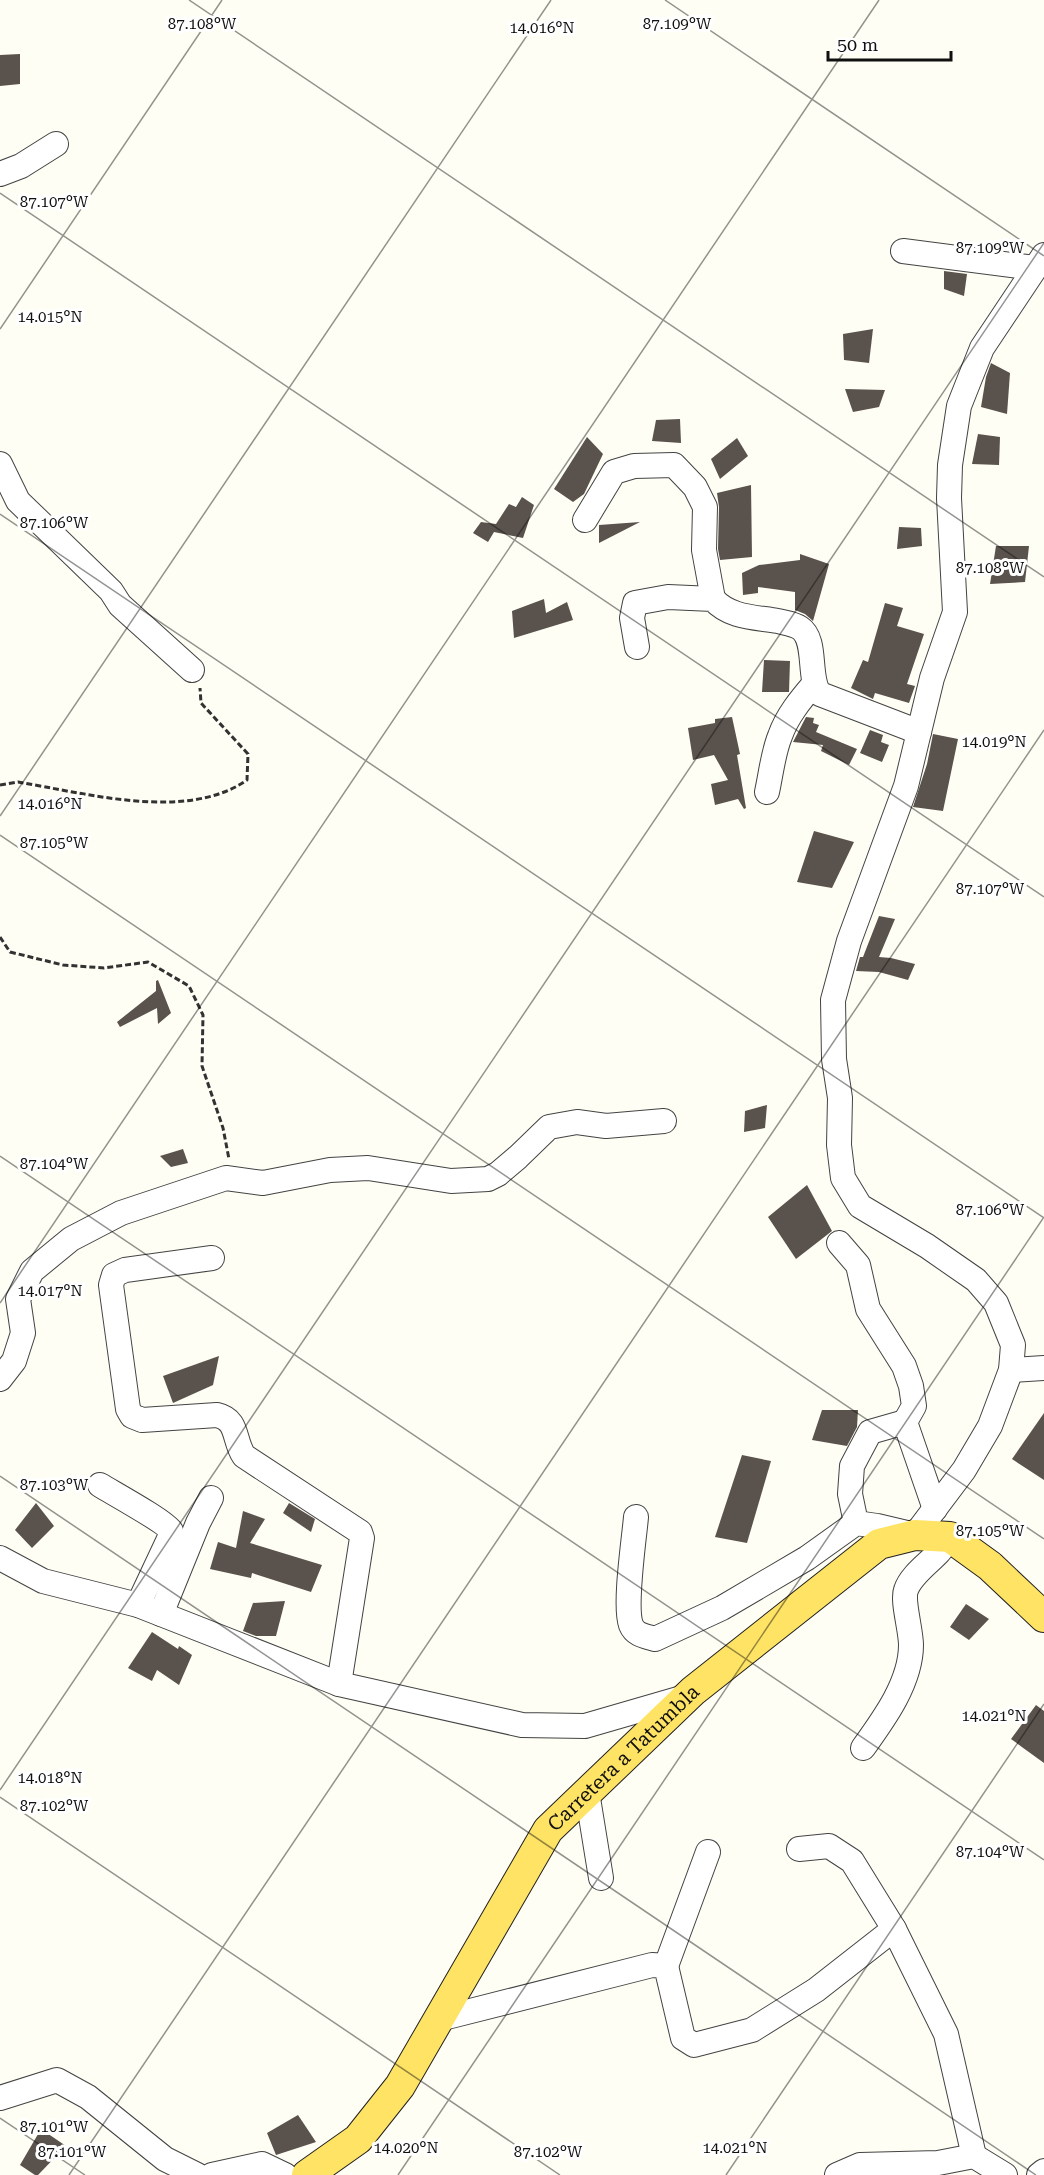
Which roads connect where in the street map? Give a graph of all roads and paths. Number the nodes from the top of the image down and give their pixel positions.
1 (56, 144) dead end
2 (0, 174) edge
3 (903, 251) dead end
4 (1039, 261) edge
5 (0, 464) edge
6 (585, 520) dead end
7 (713, 599) junction
8 (637, 647) dead end
9 (192, 670) joint
10 (814, 684) junction
11 (919, 732) junction
12 (0, 784) edge
13 (767, 792) dead end
14 (0, 937) edge
15 (664, 1121) dead end
16 (232, 1179) junction
17 (839, 1243) dead end
18 (212, 1258) dead end
19 (1044, 1368) edge
20 (1011, 1370) junction
21 (0, 1379) edge
22 (905, 1422) junction
23 (100, 1485) dead end
24 (211, 1498) dead end
25 (935, 1509) junction
26 (636, 1516) dead end
27 (856, 1523) junction
28 (915, 1535) junction
29 (950, 1537) junction
30 (0, 1558) edge
31 (138, 1605) junction
32 (161, 1614) junction
33 (1044, 1617) edge
34 (339, 1684) junction
35 (688, 1696) junction
36 (863, 1748) dead end
37 (587, 1792) junction
38 (799, 1849) dead end
39 (708, 1852) dead end
40 (602, 1878) dead end
41 (894, 1929) junction
42 (666, 1966) junction
43 (439, 2019) junction
44 (0, 2098) edge
45 (974, 2156) junction
46 (1044, 2171) edge
47 (197, 2175) edge
48 (212, 2175) edge
49 (285, 2175) edge
50 (307, 2175) edge
51 (837, 2175) edge
52 (1005, 2175) edge
53 (1039, 2175) edge

1 - 2 street
3 - 4 street
4 - 11 street
5 - 9 street
6 - 7 street
7 - 8 street
7 - 10 street
9 - 12 path
10 - 11 street
10 - 13 street
11 - 20 street
14 - 16 path
15 - 16 street
16 - 21 street
17 - 22 street
18 - 34 street
19 - 20 street
20 - 25 street
22 - 25 street
22 - 27 street
23 - 31 street
24 - 32 street
25 - 28 street
26 - 27 street
27 - 28 street
28 - 29 main road, Carretera a Tatumbla
28 - 35 main road, Carretera a Tatumbla
29 - 33 main road
29 - 36 street
30 - 31 street
31 - 32 street
32 - 34 street
34 - 35 street
35 - 37 main road, Carretera a Tatumbla
37 - 40 street
37 - 43 main road, Carretera a Tatumbla
38 - 41 street
39 - 42 street
41 - 42 street
41 - 45 street
42 - 43 street
43 - 50 main road, Carretera a Tatumbla
44 - 47 street
45 - 51 street
45 - 52 street
46 - 53 street
48 - 49 street

